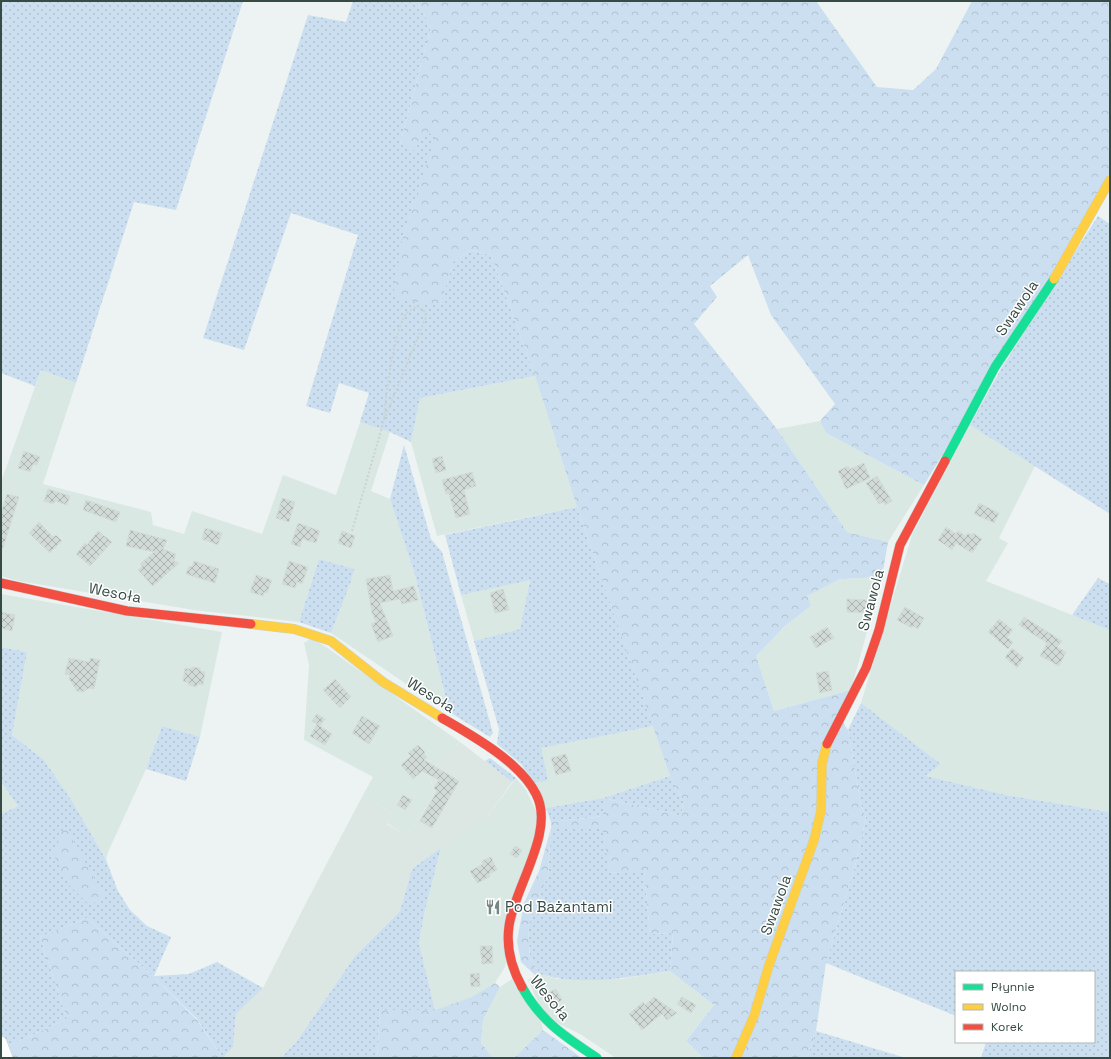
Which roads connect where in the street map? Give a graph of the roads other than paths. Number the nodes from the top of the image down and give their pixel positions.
1 (1110, 180) edge
2 (1, 583) edge
3 (1, 1042) edge
4 (7, 1058) edge
5 (597, 1058) edge
6 (736, 1058) edge

1 - 6 street, Swawola
2 - 5 street, Wesoła
3 - 4 street

